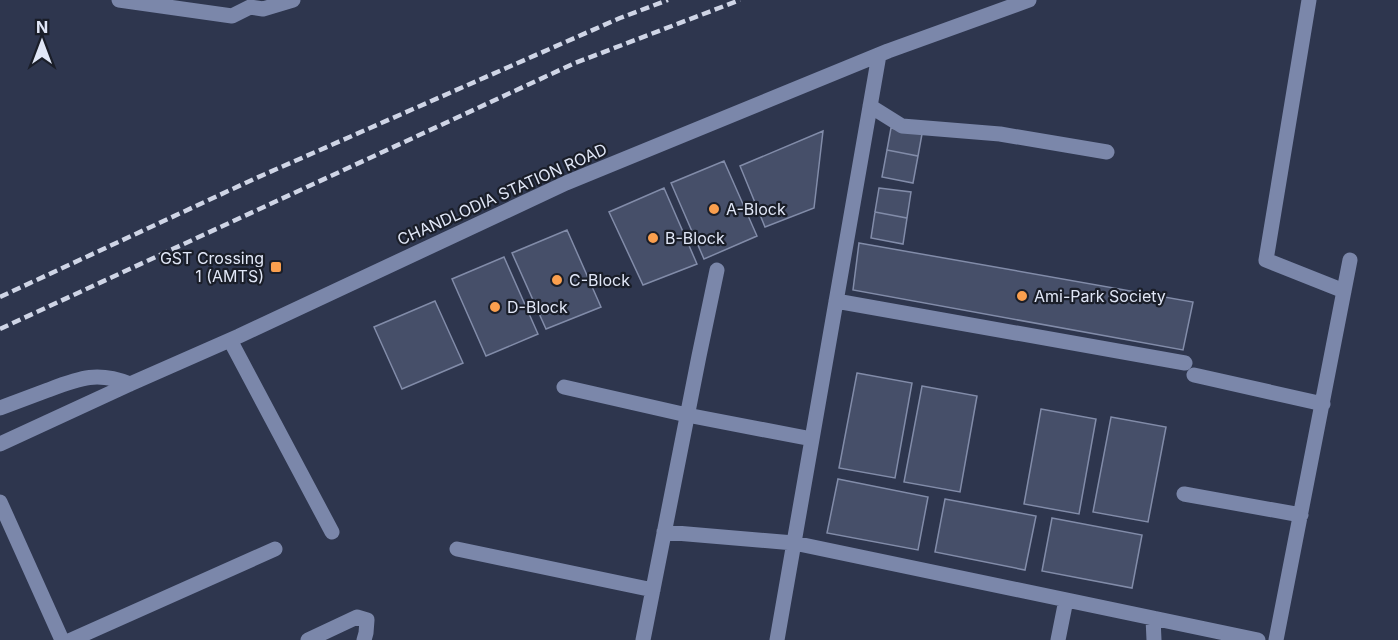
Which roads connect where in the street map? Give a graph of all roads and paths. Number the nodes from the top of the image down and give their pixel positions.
1 (119, 0) edge
2 (293, 0) edge
3 (1029, 0) edge
4 (1309, 0) edge
5 (251, 4) edge
6 (879, 56) junction
7 (870, 106) junction
8 (1107, 152) dead end
9 (1350, 260) dead end
10 (717, 270) dead end
11 (1344, 291) junction
12 (836, 301) junction
13 (230, 340) junction
14 (130, 384) junction
15 (564, 387) dead end
16 (1323, 404) junction
17 (0, 408) edge
18 (687, 415) junction
19 (812, 439) junction
20 (0, 444) edge
21 (1184, 494) dead end
22 (0, 502) edge
23 (1300, 515) junction
24 (332, 532) dead end
25 (664, 532) junction
26 (794, 543) junction
27 (275, 549) dead end
28 (457, 549) dead end
29 (653, 590) junction
30 (1066, 600) junction
31 (1153, 618) junction
32 (1186, 625) junction
33 (62, 640) edge
34 (71, 640) edge
35 (308, 640) edge
36 (364, 640) edge
37 (643, 640) edge
38 (777, 640) edge
39 (1058, 640) edge
40 (1154, 640) edge
41 (1191, 640) edge
42 (1258, 640) edge
43 (1276, 640) edge

1 - 5 street
2 - 5 street
3 - 6 street, CHANDLODIA STATION ROAD
4 - 11 street
6 - 7 street
6 - 13 street, CHANDLODIA STATION ROAD
7 - 8 street
7 - 12 street
9 - 11 street
10 - 18 street
11 - 16 street
12 - 16 street
12 - 19 street
13 - 14 street, CHANDLODIA STATION ROAD
13 - 24 street
14 - 17 street
14 - 20 street, CHANDLODIA STATION ROAD
15 - 18 street
16 - 23 street
18 - 19 street
18 - 25 street
19 - 26 street
21 - 23 street
22 - 33 street
23 - 43 street
25 - 26 street
25 - 29 street
26 - 30 street
26 - 38 street
27 - 34 street
28 - 29 street
29 - 37 street
30 - 31 street
30 - 39 street
31 - 32 street
31 - 40 street
32 - 41 street
32 - 42 street
35 - 36 street

